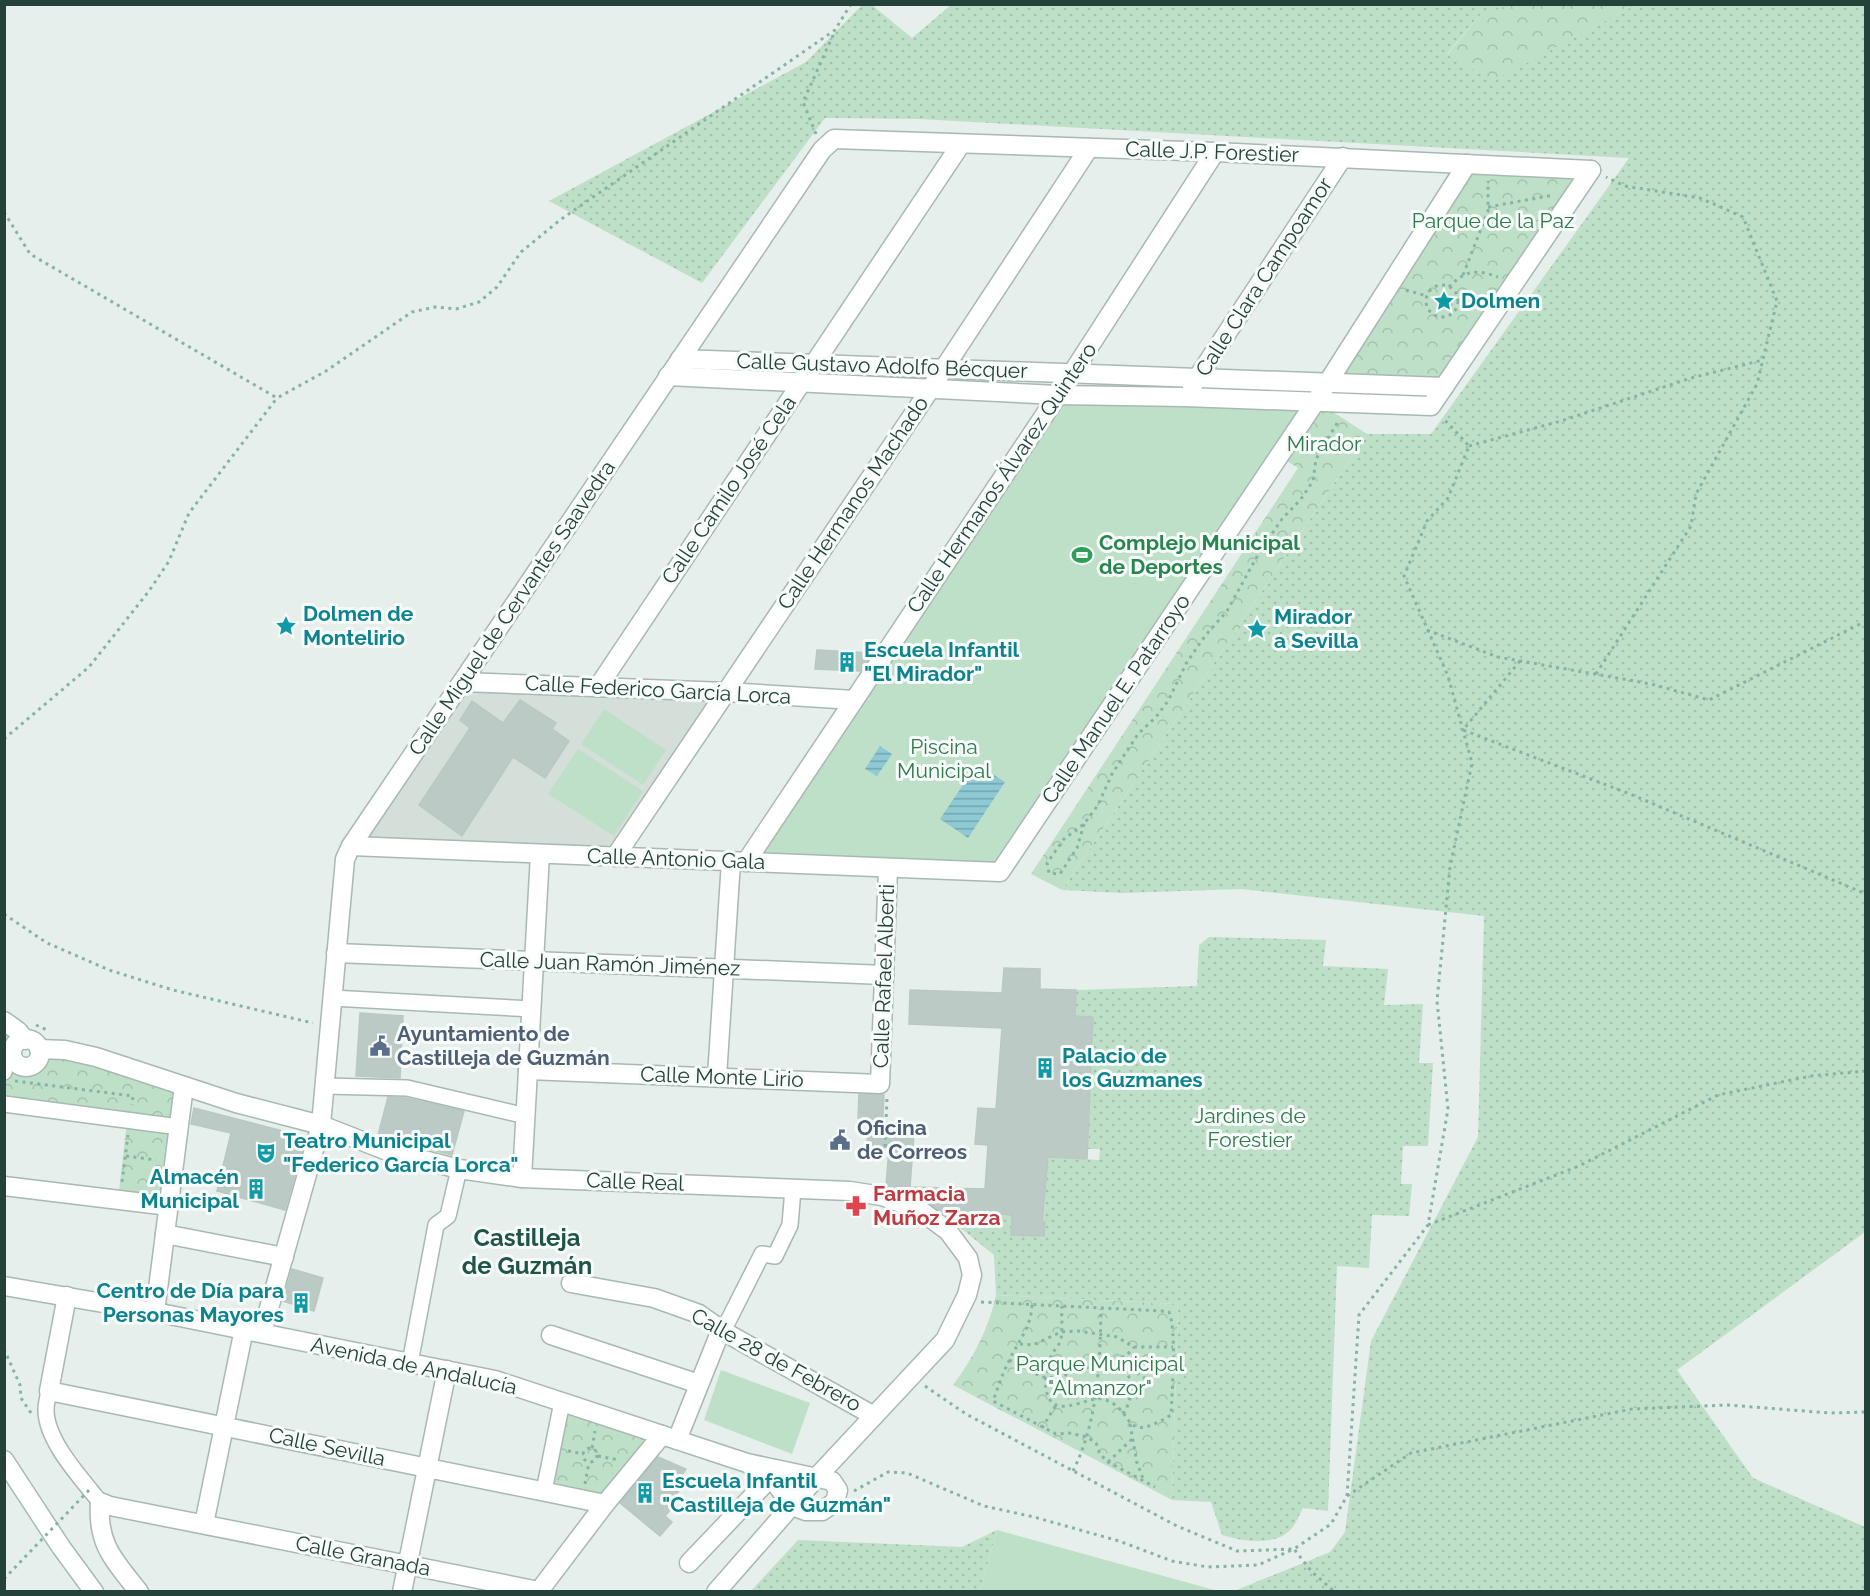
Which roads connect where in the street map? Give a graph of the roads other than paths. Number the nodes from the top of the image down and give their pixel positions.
1 (961, 144) junction
2 (828, 145) joint
3 (1089, 148) junction
4 (1215, 152) junction
5 (1343, 157) junction
6 (1467, 164) junction
7 (680, 359) junction
8 (814, 364) junction
9 (944, 369) junction
10 (1072, 374) junction
11 (668, 376) junction
12 (1198, 378) junction
13 (802, 383) junction
14 (1328, 383) junction
15 (931, 387) junction
16 (1444, 387) junction
17 (1058, 395) junction
18 (1185, 397) junction
19 (1316, 401) junction
20 (462, 682) junction
21 (598, 687) junction
22 (726, 692) junction
23 (854, 700) junction
24 (351, 846) junction
25 (540, 854) junction
26 (615, 857) junction
27 (739, 862) junction
28 (888, 868) junction
29 (1000, 872) joint
30 (336, 952) junction
31 (535, 961) junction
32 (725, 969) junction
33 (884, 975) junction
34 (332, 998) junction
35 (532, 1009) junction
36 (4, 1021) edge
37 (31, 1037) junction
38 (7, 1064) edge
39 (528, 1070) junction
40 (717, 1077) junction
41 (880, 1084) joint
42 (184, 1086) junction
43 (325, 1086) junction
44 (4, 1104) edge
45 (526, 1116) junction
46 (321, 1125) junction
47 (179, 1127) junction
48 (459, 1169) junction
49 (522, 1178) junction
50 (4, 1186) edge
51 (793, 1189) junction
52 (169, 1206) junction
53 (165, 1234) junction
54 (284, 1257) junction
55 (572, 1283) dead end
56 (4, 1286) edge
57 (67, 1296) junction
58 (155, 1312) junction
59 (244, 1329) junction
60 (722, 1331) junction
61 (262, 1333) junction
62 (551, 1335) dead end
63 (410, 1363) junction
64 (447, 1370) junction
65 (699, 1384) junction
66 (49, 1391) junction
67 (562, 1402) junction
68 (874, 1416) junction
69 (224, 1426) junction
70 (669, 1438) junction
71 (4, 1460) edge
72 (747, 1463) junction
73 (427, 1468) junction
74 (771, 1477) junction
75 (815, 1479) junction
76 (544, 1491) junction
77 (95, 1495) junction
78 (605, 1503) junction
79 (792, 1506) junction
80 (204, 1524) junction
81 (689, 1563) dead end
82 (408, 1565) junction
83 (94, 1592) edge
84 (139, 1592) edge
85 (402, 1592) edge
86 (716, 1592) edge

1 - 2 street, Calle J.P. Forestier
1 - 3 street, Calle J.P. Forestier
1 - 8 street, Calle Camilo José Cela
2 - 7 street, Calle Miguel de Cervantes Saavedra
3 - 4 street, Calle J.P. Forestier
3 - 9 street, Calle Hermanos Machado
4 - 5 street, Calle J.P. Forestier
4 - 10 street, Calle Hermanos Álvarez Quintero
5 - 6 street, Calle J.P. Forestier
5 - 12 street, Calle Clara Campoamor
6 - 14 street, Calle Manuel E. Patarroyo
6 - 16 street, Calle J.P. Forestier
7 - 8 street, Calle Gustavo Adolfo Bécquer
7 - 11 street, Calle Miguel de Cervantes Saavedra
8 - 9 street, Calle Gustavo Adolfo Bécquer
8 - 13 street, Calle Camilo José Cela
9 - 10 street, Calle Gustavo Adolfo Bécquer
9 - 15 street, Calle Hermanos Machado
10 - 12 street, Calle Gustavo Adolfo Bécquer
10 - 17 street, Calle Hermanos Álvarez Quintero
11 - 13 street, Calle Gustavo Adolfo Bécquer
11 - 20 street, Calle Miguel de Cervantes Saavedra
12 - 14 street, Calle Gustavo Adolfo Bécquer
12 - 18 street, Calle Clara Campoamor
13 - 15 street, Calle Gustavo Adolfo Bécquer
13 - 21 street, Calle Camilo José Cela
14 - 16 street, Calle Gustavo Adolfo Bécquer
14 - 19 street, Calle Manuel E. Patarroyo
15 - 17 street, Calle Gustavo Adolfo Bécquer
15 - 22 street, Calle Hermanos Machado
16 - 19 street, Calle Gustavo Adolfo Bécquer
17 - 18 street, Calle Gustavo Adolfo Bécquer
17 - 23 street, Calle Hermanos Álvarez Quintero
18 - 19 street, Calle Gustavo Adolfo Bécquer
19 - 29 street, Calle Manuel E. Patarroyo
20 - 21 street, Calle Federico García Lorca
20 - 24 street, Calle Miguel de Cervantes Saavedra
21 - 22 street, Calle Federico García Lorca
22 - 23 street, Calle Federico García Lorca
22 - 26 street, Calle Hermanos Machado
23 - 27 street, Calle Hermanos Álvarez Quintero
24 - 25 street, Calle Antonio Gala
24 - 30 street, Calle Miguel de Cervantes Saavedra
25 - 26 street, Calle Antonio Gala
25 - 31 street
26 - 27 street, Calle Antonio Gala
27 - 28 street, Calle Antonio Gala
27 - 32 street
28 - 29 street, Calle Antonio Gala
28 - 33 street, Calle Rafael Alberti
30 - 31 street, Calle Juan Ramón Jiménez
30 - 34 street, Calle Miguel de Cervantes Saavedra
31 - 32 street, Calle Juan Ramón Jiménez
31 - 35 street
32 - 33 street, Calle Juan Ramón Jiménez
32 - 40 street
33 - 41 street, Calle Rafael Alberti
34 - 35 street
34 - 43 street, Calle Miguel de Cervantes Saavedra
35 - 39 street
36 - 37 street
37 - 38 street
37 - 38 street
37 - 42 street, Calle Real
39 - 40 street, Calle Monte Lirio
39 - 45 street
40 - 41 street, Calle Monte Lirio
42 - 46 street, Calle Real
42 - 47 street
43 - 45 street
43 - 46 street, Calle Miguel de Cervantes Saavedra
44 - 47 street
45 - 49 street
46 - 48 street, Calle Real
46 - 54 street, Calle Miguel de Cervantes Saavedra
47 - 52 street
48 - 49 street, Calle Real
48 - 63 street
49 - 51 street, Calle Real
50 - 52 street
51 - 60 street
51 - 68 street, Calle Real
52 - 53 street
53 - 54 street
53 - 58 street
54 - 61 street, Calle Miguel de Cervantes Saavedra
55 - 60 street, Calle 28 de Febrero
56 - 57 street, Avenida de Andalucía
57 - 58 street, Avenida de Andalucía
57 - 66 street
58 - 59 street, Avenida de Andalucía
59 - 61 street, Avenida de Andalucía
59 - 69 street
60 - 65 street, Calle Granada
60 - 68 street, Calle 28 de Febrero
61 - 63 street, Avenida de Andalucía
62 - 65 street
63 - 64 street, Avenida de Andalucía
64 - 67 street, Avenida de Andalucía
64 - 73 street
65 - 70 street, Calle Granada
66 - 69 street, Calle Sevilla
66 - 77 street
67 - 70 street, Avenida de Andalucía
67 - 76 street
68 - 75 street, Calle Real
69 - 73 street, Calle Sevilla
69 - 80 street
70 - 72 street, Avenida de Andalucía
70 - 78 street, Calle Granada
71 - 83 street
72 - 74 street
72 - 75 street, Avenida de Andalucía
73 - 76 street, Calle Sevilla
73 - 82 street
74 - 79 street
74 - 81 street
75 - 79 street, Calle Real
75 - 79 street, Avenida de Andalucía
76 - 78 street, Calle Sevilla
77 - 80 street, Calle Granada
77 - 84 street
78 - 82 street, Calle Granada
79 - 86 street, Calle Real
80 - 82 street, Calle Granada
82 - 85 street

